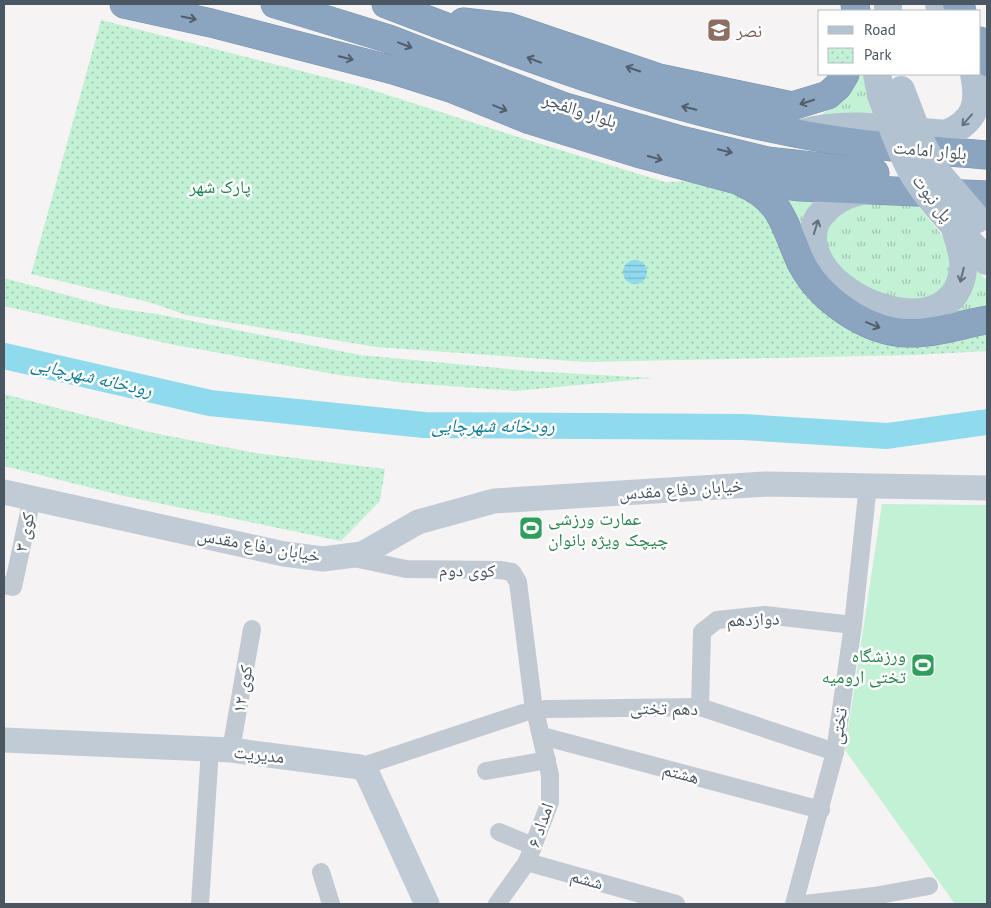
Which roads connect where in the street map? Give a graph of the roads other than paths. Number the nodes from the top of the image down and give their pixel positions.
1 (124, 4) edge
2 (275, 4) edge
3 (386, 4) edge
4 (420, 10) edge
5 (981, 44) edge
6 (987, 62) edge
7 (844, 75) edge
8 (974, 75) edge
9 (889, 83) edge
10 (799, 134) junction
11 (874, 145) joint
12 (987, 155) edge
13 (896, 175) joint
14 (737, 180) junction
15 (987, 181) edge
16 (869, 190) junction
17 (977, 230) edge
18 (987, 320) edge
19 (868, 485) junction
20 (987, 488) edge
21 (4, 492) edge
22 (32, 498) junction
23 (344, 556) junction
24 (4, 585) edge
25 (853, 625) junction
26 (252, 629) dead end
27 (700, 706) junction
28 (534, 710) junction
29 (542, 736) junction
30 (4, 740) edge
31 (221, 750) junction
32 (835, 752) junction
33 (547, 760) junction
34 (360, 768) junction
35 (486, 771) dead end
36 (821, 810) junction
37 (499, 832) dead end
38 (530, 854) junction
39 (321, 872) dead end
40 (929, 886) dead end
41 (875, 900) edge
42 (200, 904) edge
43 (331, 904) edge
44 (427, 904) edge
45 (498, 904) edge
46 (676, 904) edge
47 (794, 904) edge
48 (805, 904) edge

1 -> 14 highway
2 -> 13 highway, بلوار والفجر
3 - 4 highway, بلوار والفجر
7 -> 4 highway
10 -> 4 highway, بلوار والفجر
5 - 6 highway
8 -> 10 main road
9 - 17 main road, پل نبوت, bridge
10 - 11 highway, بلوار والفجر
11 - 12 highway, بلوار امامت
13 - 15 highway, بلوار امامت
14 - 16 highway
14 -> 18 highway
16 - 17 highway
17 -> 16 main road
19 - 20 street, خیابان دفاع مقدس
19 - 23 street, خیابان دفاع مقدس
19 - 25 street, تختی
21 - 22 street, خیابان دفاع مقدس
22 - 23 street, خیابان دفاع مقدس
22 - 24 street, کوی ۳
23 - 28 street, کوی دوم
25 - 27 street, دوازدهم
25 - 32 street, تختی
26 - 31 street, کوی ۱۲
27 - 28 street, دهم تختی
27 - 32 street, دهم تختی
28 - 29 street, امداد ۶
28 - 34 street, دهم تختی
29 - 33 street, امداد ۶
29 - 36 street, هشتم
30 - 31 street, مدیریت
31 - 34 street, مدیریت
31 - 42 street, کوی ۱۲
32 - 36 street, تختی
33 - 35 street
33 - 38 street, امداد ۶
34 - 44 street
36 - 47 street, تختی
37 - 38 street, ششم
38 - 45 street, امداد ۶
38 - 46 street, ششم
39 - 43 street
40 - 41 street
41 - 48 street

